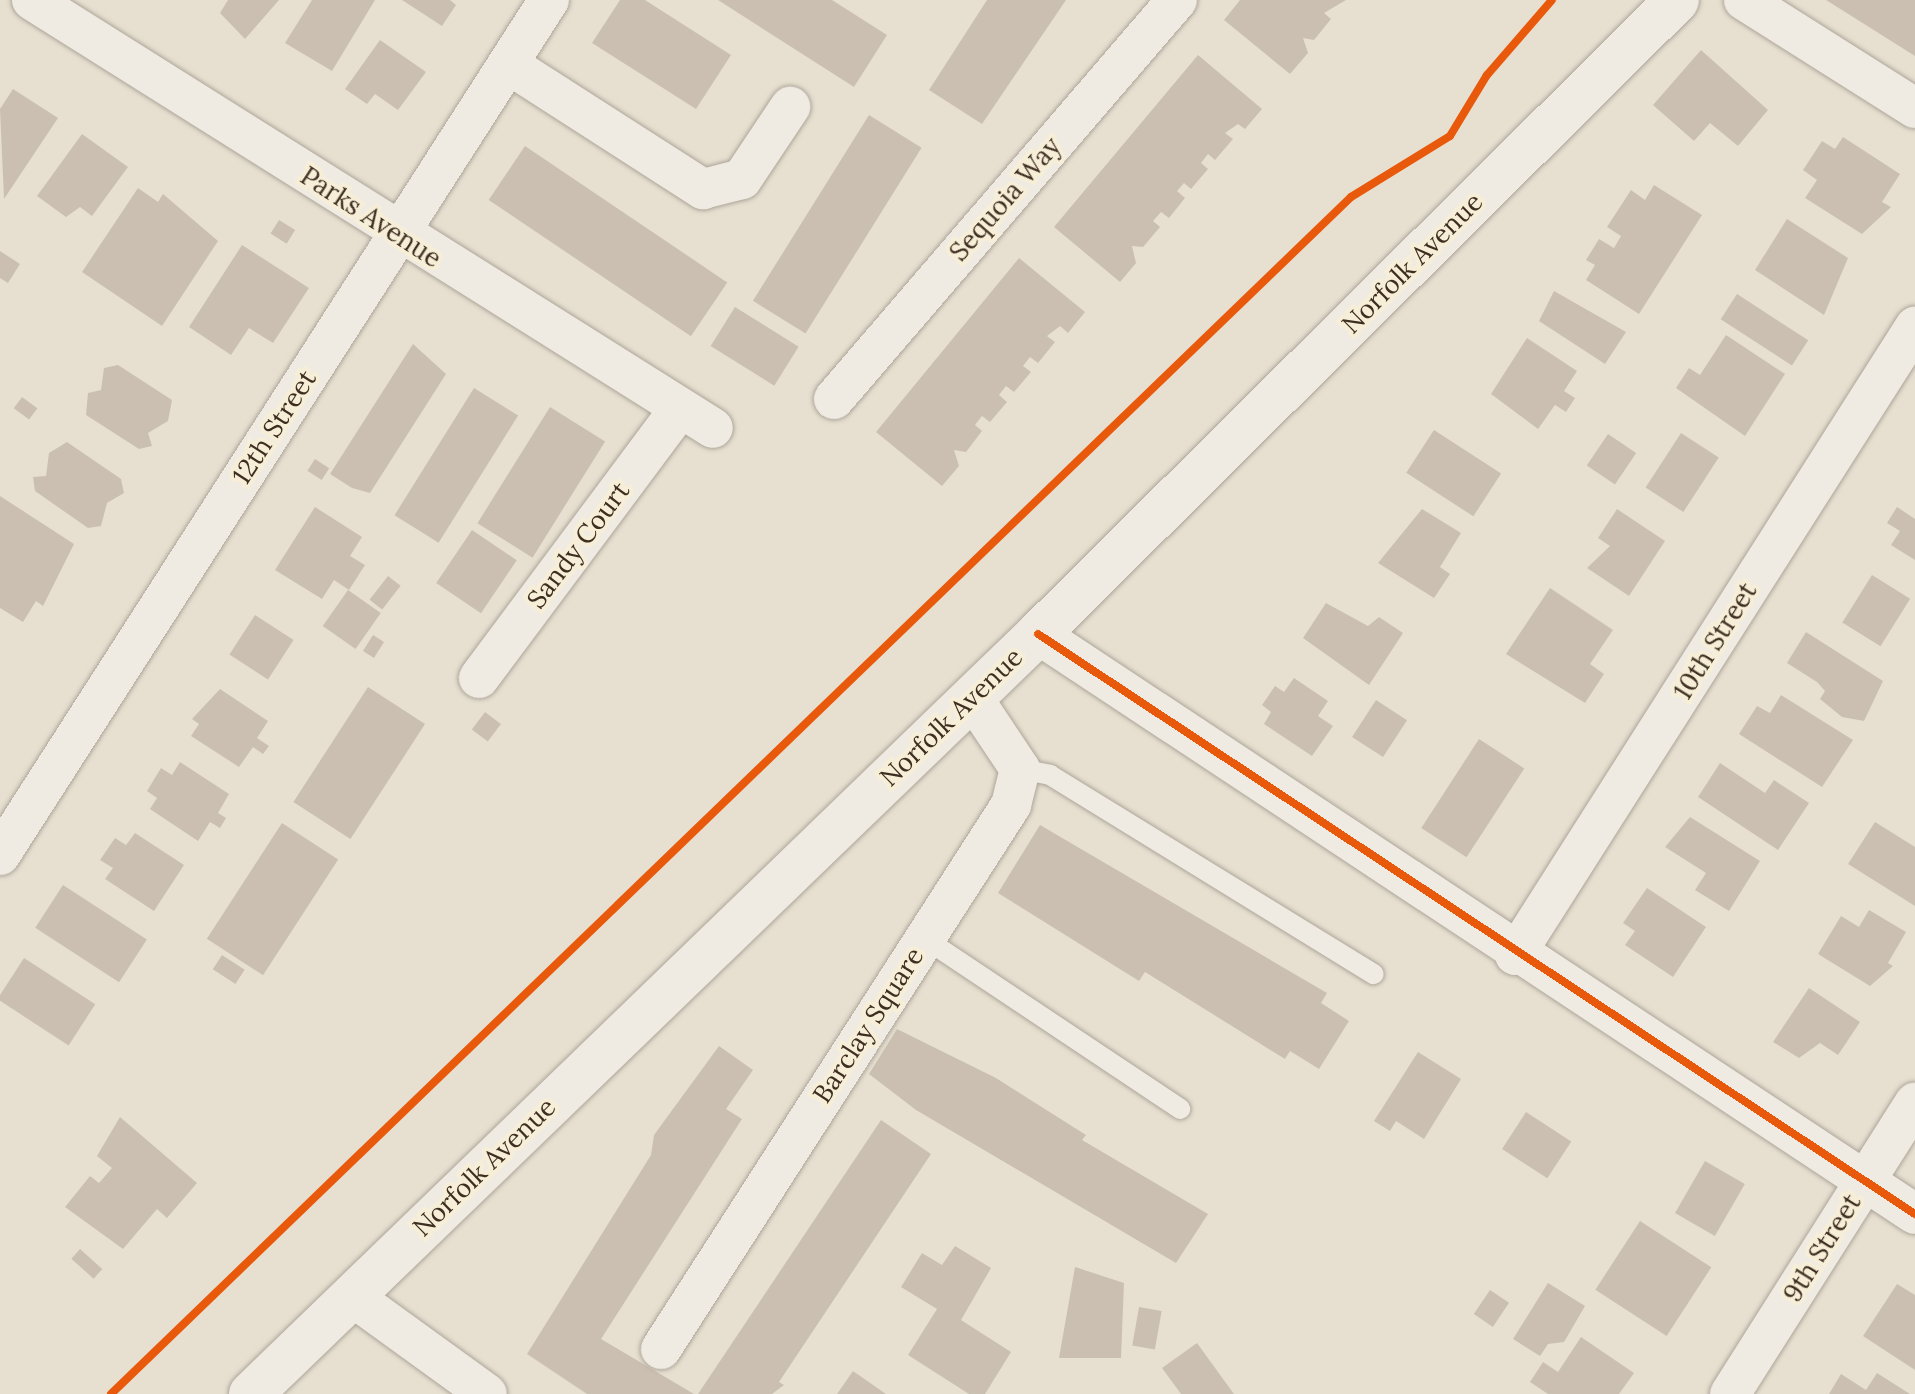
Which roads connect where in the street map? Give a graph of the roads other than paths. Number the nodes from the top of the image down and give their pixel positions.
1 (32, 0) edge
2 (549, 0) edge
3 (1177, 0) edge
4 (1677, 0) edge
5 (1744, 0) edge
6 (508, 64) junction
7 (790, 107) dead end
8 (1915, 108) edge
9 (398, 235) junction
10 (1915, 327) edge
11 (834, 399) dead end
12 (677, 412) junction
13 (713, 428) dead end
14 (1038, 634) junction
15 (479, 678) dead end
16 (972, 697) junction
17 (1020, 769) junction
18 (0, 855) edge
19 (924, 938) junction
20 (1515, 955) junction
21 (1374, 974) dead end
22 (1915, 1103) edge
23 (1180, 1109) dead end
24 (1864, 1182) junction
25 (1915, 1214) edge
26 (353, 1297) junction
27 (661, 1349) dead end
28 (251, 1394) edge
29 (487, 1394) edge
30 (1730, 1394) edge

1 - 9 street, Parks Avenue
2 - 6 street, 12th Street
3 - 11 street, Sequoia Way
4 - 14 main road, Norfolk Avenue
5 - 8 street
6 - 7 street
6 - 9 street, 12th Street
9 - 12 street, Parks Avenue
9 - 18 street, 12th Street
10 - 20 street, 10th Street
12 - 13 street, Parks Avenue
12 - 15 street, Sandy Court
14 - 16 main road, Norfolk Avenue
14 - 20 street
16 - 17 street
16 - 26 main road, Norfolk Avenue
17 - 19 street, Barclay Square
17 - 21 lane
19 - 23 lane
19 - 27 street, Barclay Square
20 - 24 street
22 - 24 street, 9th Street
24 - 25 street
24 - 30 street, 9th Street
26 - 28 main road, Norfolk Avenue
26 - 29 street

